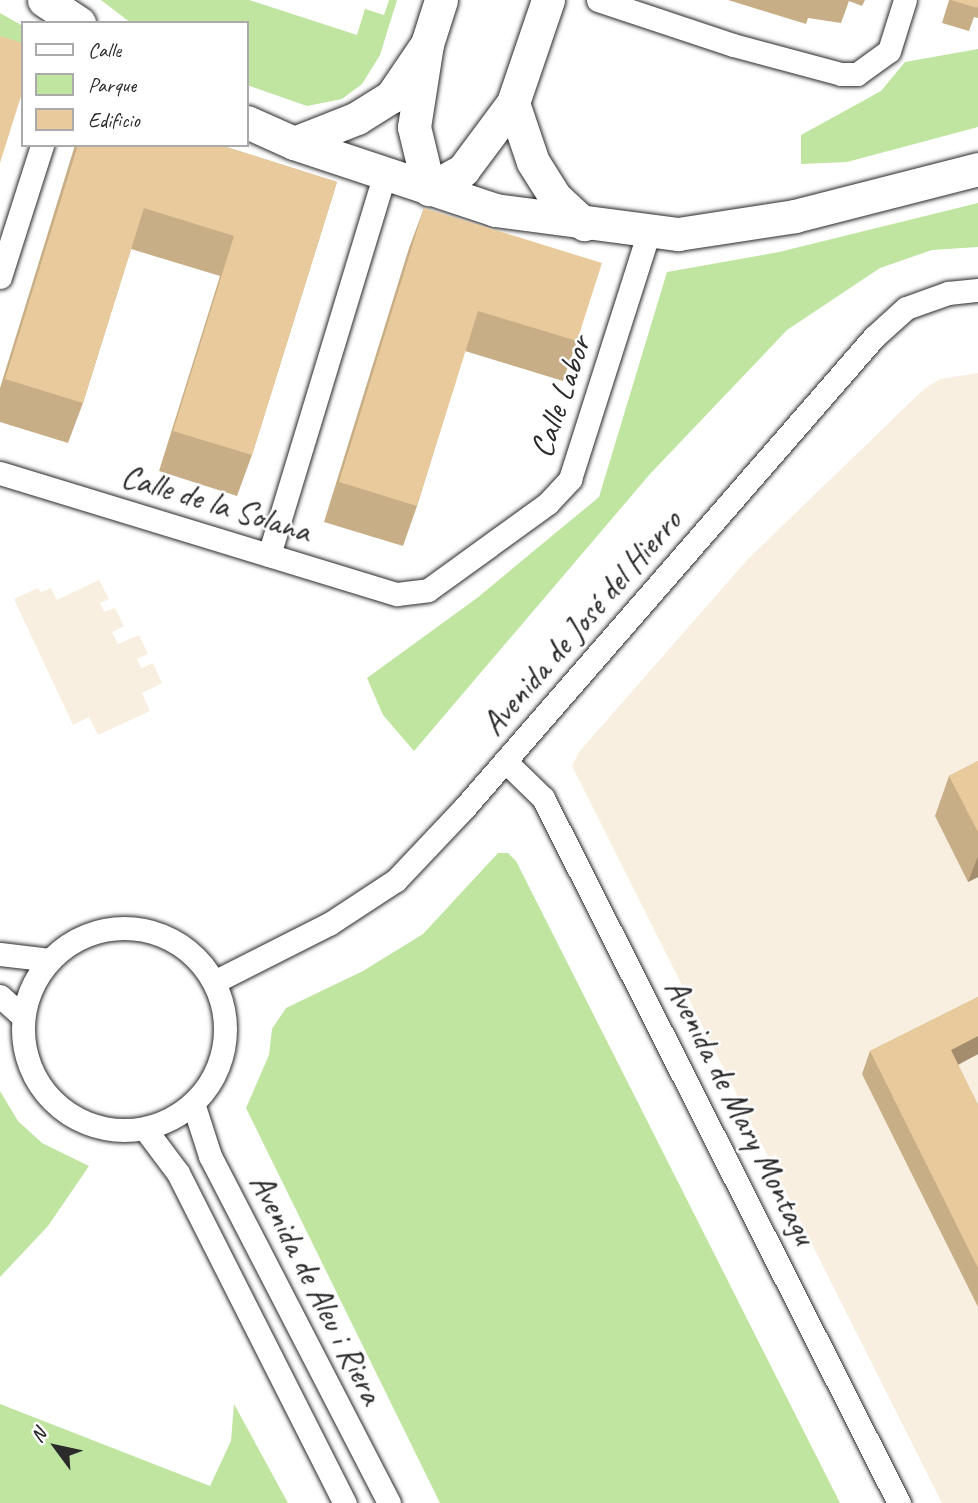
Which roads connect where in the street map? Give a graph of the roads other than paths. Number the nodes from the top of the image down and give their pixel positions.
1 (44, 0) edge
2 (440, 0) edge
3 (548, 0) edge
4 (598, 0) edge
5 (905, 0) edge
6 (76, 21) edge
7 (427, 44) junction
8 (513, 103) junction
9 (248, 122) edge
10 (294, 143) junction
11 (41, 147) edge
12 (978, 169) edge
13 (385, 174) junction
14 (429, 189) junction
15 (584, 224) junction
16 (650, 229) junction
17 (0, 277) edge
18 (978, 290) edge
19 (0, 472) edge
20 (269, 555) junction
21 (413, 594) joint
22 (505, 761) junction
23 (0, 954) edge
24 (50, 960) junction
25 (214, 982) junction
26 (0, 996) edge
27 (23, 1017) junction
28 (193, 1103) junction
29 (145, 1129) junction
30 (345, 1503) edge
31 (389, 1503) edge
32 (899, 1503) edge

1 - 6 street
2 - 7 street
3 - 8 street
4 - 5 street
7 - 10 street
7 - 14 street
8 - 14 street
8 - 15 street
9 - 10 street
10 - 13 street
11 - 17 street
12 - 16 street
13 - 14 street
13 - 20 street
14 - 15 street
15 - 16 street
16 - 21 street, Calle Labor
18 - 22 street, Avenida de José del Hierro
19 - 20 street, Calle de la Solana
20 - 21 street, Calle de la Solana
22 - 25 street, Avenida de José del Hierro
22 - 32 street, Avenida de Mary Montagu
23 - 24 street
24 - 25 street
24 - 27 street
25 - 28 street
26 - 27 street
27 - 29 street
28 - 29 street
28 - 31 street, Avenida de Aleu i Riera
29 - 30 street

